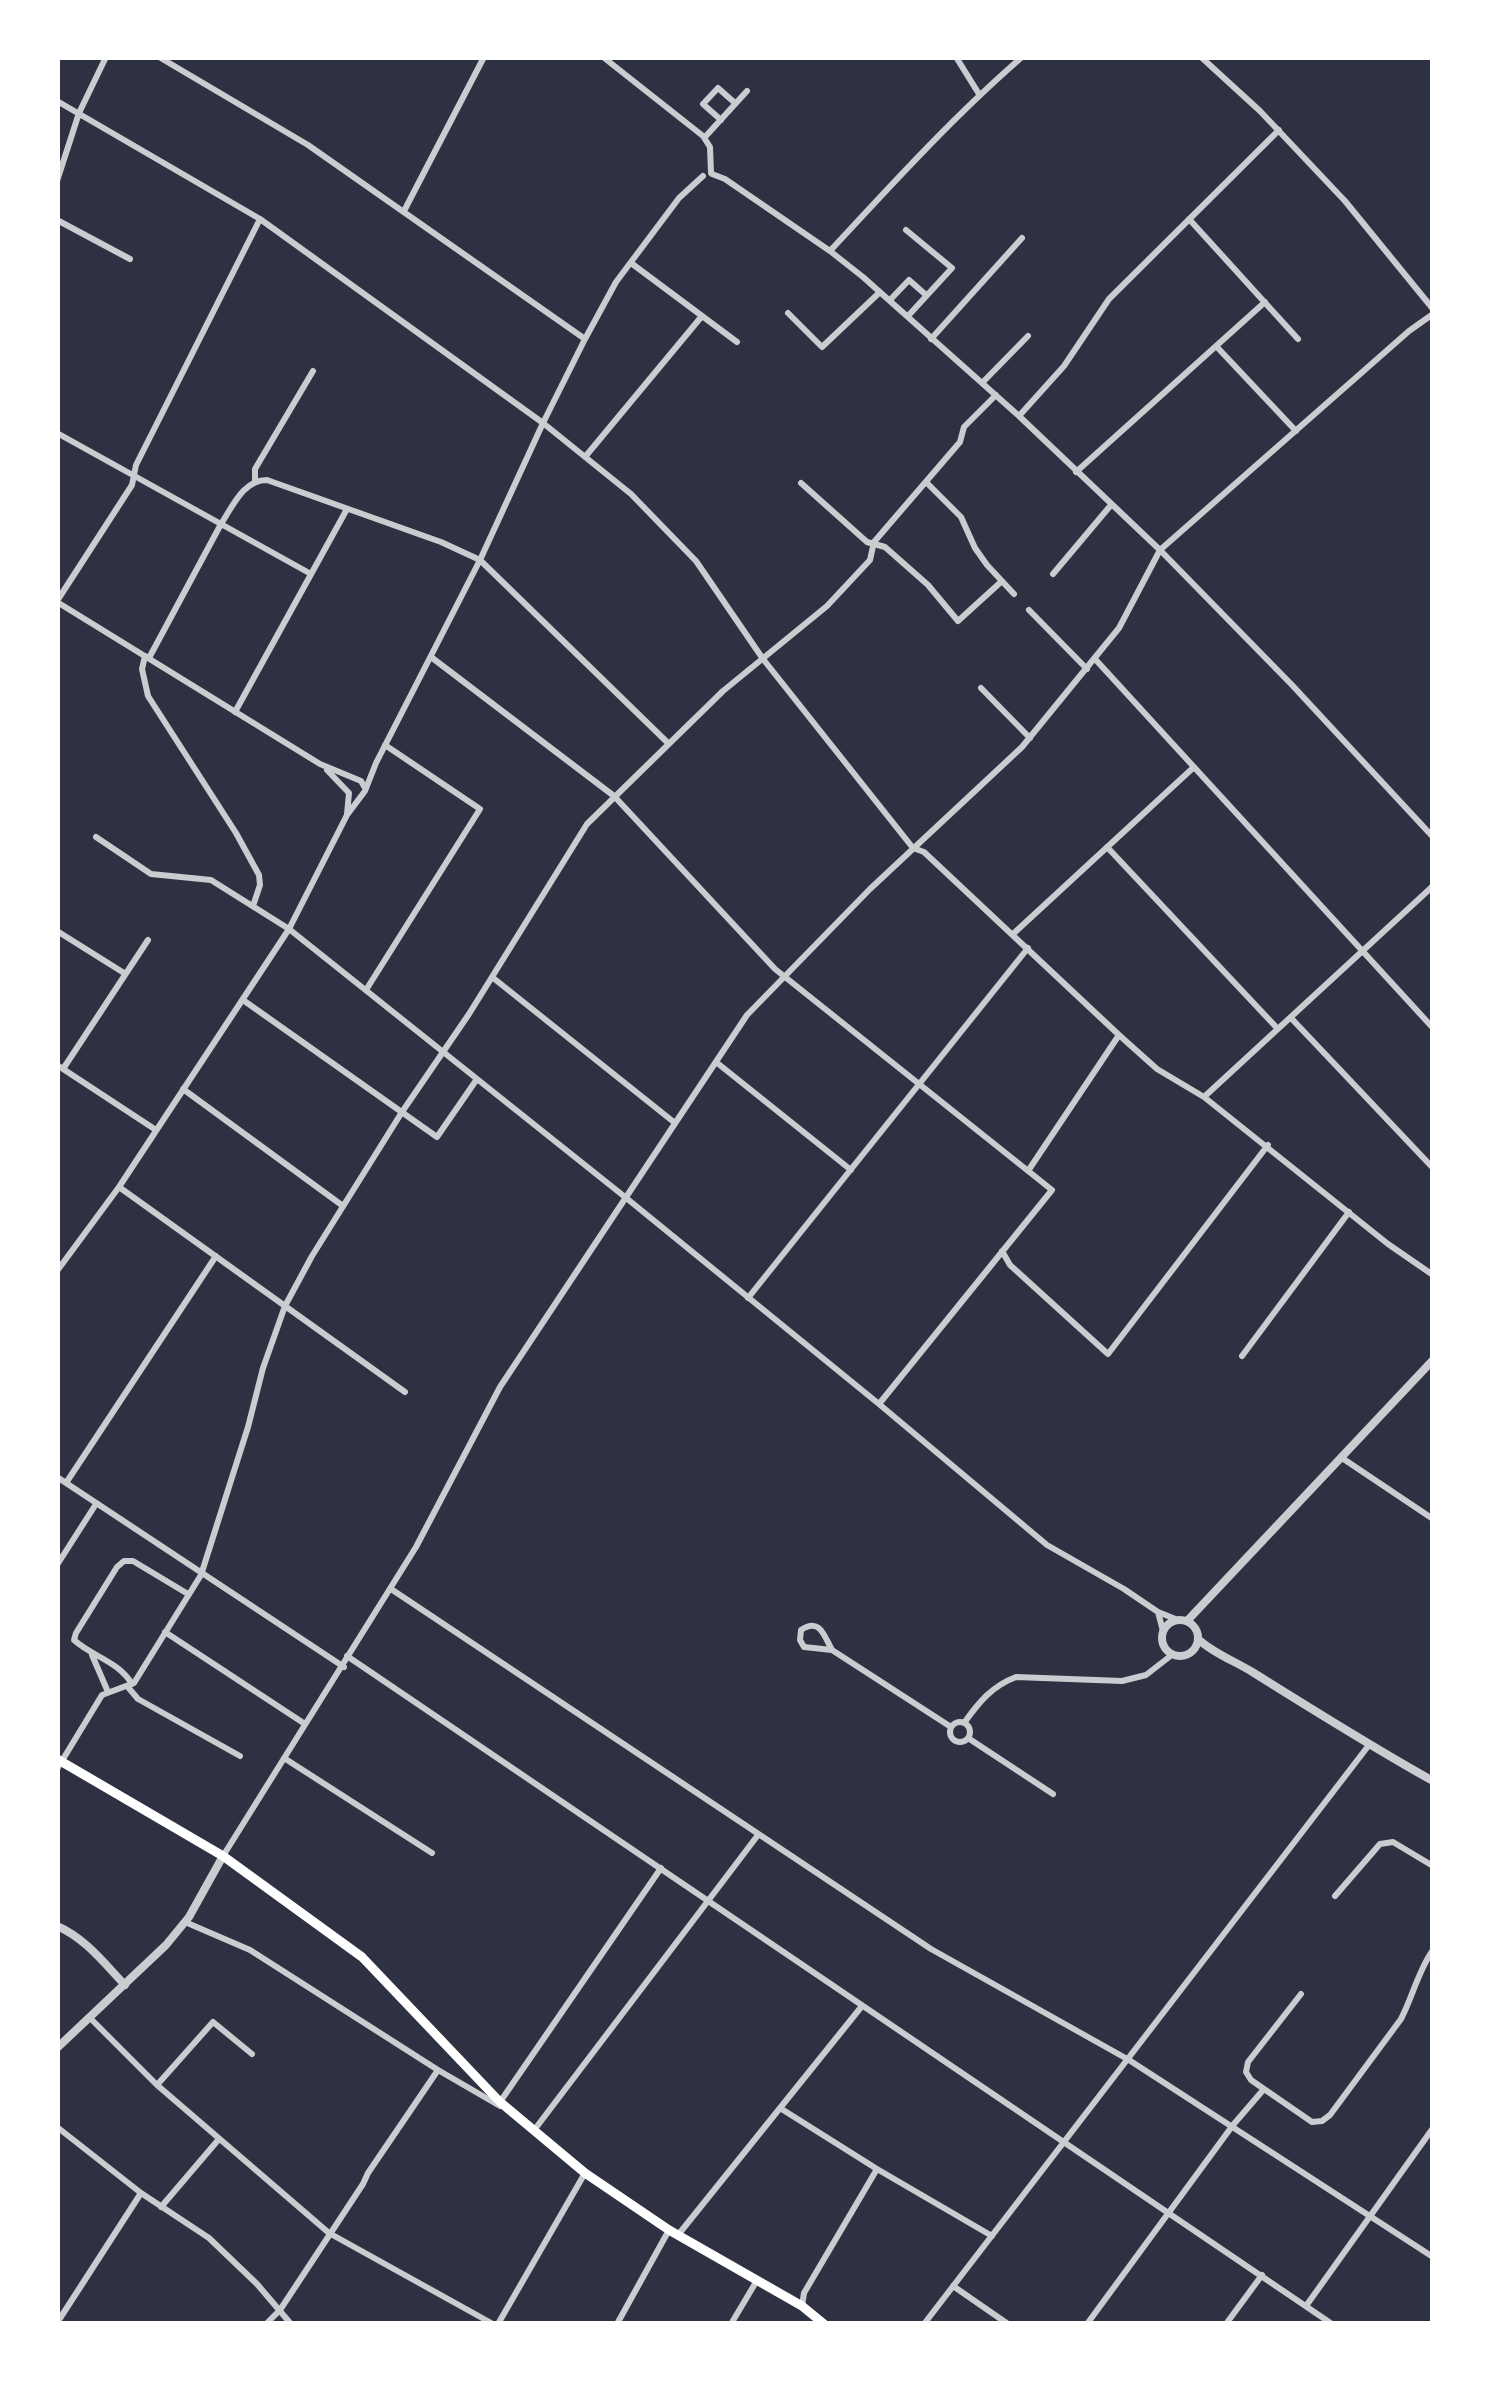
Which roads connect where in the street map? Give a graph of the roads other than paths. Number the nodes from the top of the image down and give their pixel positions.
1 (106, 57) edge
2 (159, 57) edge
3 (484, 57) edge
4 (603, 57) edge
5 (956, 57) edge
6 (1022, 57) edge
7 (1201, 57) edge
8 (747, 91) dead end
9 (979, 94) junction
10 (57, 100) edge
11 (735, 104) junction
12 (79, 113) junction
13 (721, 120) junction
14 (1279, 130) junction
15 (705, 137) junction
16 (708, 175) junction
17 (57, 181) edge
18 (404, 211) junction
19 (260, 219) junction
20 (1189, 219) junction
21 (57, 220) edge
22 (907, 230) dead end
23 (1022, 238) dead end
24 (830, 251) junction
25 (130, 259) dead end
26 (631, 263) junction
27 (880, 292) junction
28 (927, 296) junction
29 (890, 300) junction
30 (1264, 302) junction
31 (1433, 312) edge
32 (788, 314) dead end
33 (702, 316) junction
34 (908, 316) junction
35 (1028, 336) dead end
36 (585, 339) junction
37 (931, 339) junction
38 (1298, 339) dead end
39 (736, 342) dead end
40 (1216, 345) junction
41 (313, 371) dead end
42 (982, 383) junction
43 (997, 395) junction
44 (1019, 416) junction
45 (543, 423) junction
46 (1296, 431) junction
47 (57, 433) edge
48 (585, 457) junction
49 (1076, 472) junction
50 (134, 475) junction
51 (255, 480) junction
52 (926, 482) junction
53 (801, 484) dead end
54 (1111, 505) junction
55 (347, 508) junction
56 (221, 524) junction
57 (874, 542) junction
58 (1160, 550) junction
59 (480, 560) junction
60 (311, 574) junction
61 (1053, 574) dead end
62 (1001, 580) junction
63 (1014, 594) dead end
64 (57, 601) edge
65 (1029, 610) dead end
66 (147, 657) junction
67 (430, 657) junction
68 (763, 658) junction
69 (1095, 659) junction
70 (1087, 669) junction
71 (981, 688) dead end
72 (235, 712) junction
73 (1030, 738) junction
74 (669, 744) junction
75 (385, 745) junction
76 (376, 763) junction
77 (320, 764) junction
78 (1194, 767) junction
79 (356, 779) junction
80 (365, 788) junction
81 (348, 792) junction
82 (359, 796) junction
83 (614, 796) junction
84 (347, 815) junction
85 (96, 837) dead end
86 (1433, 837) edge
87 (1107, 847) junction
88 (913, 848) junction
89 (1433, 886) edge
90 (253, 906) junction
91 (289, 928) junction
92 (57, 932) edge
93 (1012, 934) junction
94 (148, 940) dead end
95 (1028, 948) junction
96 (1363, 951) junction
97 (124, 973) junction
98 (783, 976) junction
99 (492, 977) junction
100 (366, 990) junction
101 (242, 1000) junction
102 (1291, 1017) junction
103 (1433, 1028) edge
104 (1278, 1029) junction
105 (1119, 1036) junction
106 (443, 1052) junction
107 (716, 1062) junction
108 (60, 1067) edge
109 (477, 1079) junction
110 (920, 1084) junction
111 (183, 1090) junction
112 (1204, 1097) junction
113 (402, 1112) junction
114 (675, 1123) junction
115 (156, 1130) junction
116 (1268, 1145) junction
117 (1433, 1168) edge
118 (851, 1170) junction
119 (1028, 1171) junction
120 (119, 1186) junction
121 (625, 1197) junction
122 (344, 1206) junction
123 (1349, 1212) junction
124 (1002, 1251) junction
125 (57, 1253) edge
126 (216, 1256) junction
127 (65, 1258) junction
128 (57, 1270) edge
129 (1433, 1275) edge
130 (748, 1298) junction
131 (286, 1306) junction
132 (1242, 1356) dead end
133 (1433, 1360) edge
134 (405, 1392) dead end
135 (879, 1404) junction
136 (1342, 1458) junction
137 (57, 1478) edge
138 (66, 1484) junction
139 (96, 1504) junction
140 (1433, 1519) edge
141 (57, 1565) edge
142 (201, 1575) junction
143 (389, 1591) junction
144 (188, 1594) junction
145 (1158, 1612) junction
146 (1187, 1623) junction
147 (1163, 1631) junction
148 (165, 1632) junction
149 (1198, 1639) junction
150 (832, 1650) junction
151 (1211, 1651) junction
152 (89, 1652) junction
153 (1169, 1652) junction
154 (1191, 1652) junction
155 (347, 1656) junction
156 (344, 1666) junction
157 (130, 1685) junction
158 (109, 1693) junction
159 (964, 1723) junction
160 (305, 1724) junction
161 (951, 1727) junction
162 (968, 1738) junction
163 (1369, 1745) junction
164 (240, 1756) dead end
165 (284, 1758) junction
166 (59, 1763) edge
167 (1433, 1780) edge
168 (1053, 1793) dead end
169 (758, 1835) junction
170 (432, 1853) dead end
171 (224, 1856) junction
172 (1433, 1866) edge
173 (662, 1867) junction
174 (1335, 1897) dead end
175 (709, 1899) junction
176 (185, 1922) junction
177 (57, 1926) edge
178 (1433, 1950) edge
179 (125, 1985) junction
180 (1300, 1994) dead end
181 (862, 2006) junction
182 (89, 2017) junction
183 (57, 2048) edge
184 (252, 2054) dead end
185 (1129, 2060) junction
186 (438, 2070) junction
187 (157, 2085) junction
188 (1264, 2089) junction
189 (500, 2102) junction
190 (780, 2108) junction
191 (513, 2114) junction
192 (1233, 2125) junction
193 (57, 2126) edge
194 (1433, 2128) edge
195 (533, 2132) junction
196 (219, 2139) junction
197 (1066, 2140) junction
198 (877, 2169) junction
199 (585, 2174) junction
200 (140, 2193) junction
201 (161, 2206) junction
202 (1170, 2213) junction
203 (1371, 2215) junction
204 (674, 2232) junction
205 (329, 2234) junction
206 (992, 2236) junction
207 (1433, 2257) edge
208 (1262, 2275) junction
209 (758, 2278) junction
210 (953, 2286) junction
211 (802, 2306) junction
212 (1306, 2306) junction
213 (280, 2310) junction
214 (57, 2323) edge
215 (266, 2324) edge
216 (291, 2324) edge
217 (496, 2324) edge
218 (617, 2324) edge
219 (731, 2324) edge
220 (824, 2324) edge
221 (924, 2324) edge
222 (1008, 2324) edge
223 (1088, 2324) edge
224 (1226, 2324) edge
225 (1332, 2324) edge

1 - 12 street
2 - 18 street
3 - 18 street
4 - 15 street
5 - 9 street
6 - 9 street
7 - 14 street
8 - 11 street
9 - 24 street
10 - 12 street
11 - 13 street
11 - 13 street
12 - 17 street
12 - 19 street
13 - 15 street
14 - 20 street
14 - 31 street
15 - 16 street
16 - 24 street
16 - 26 street
18 - 36 street
19 - 45 street
19 - 50 street
20 - 30 street
20 - 44 street
21 - 25 street
22 - 28 street
23 - 37 street
24 - 27 street
26 - 33 street
26 - 36 street
27 - 29 street
27 - 32 street
28 - 29 street
28 - 34 street
29 - 34 street
30 - 38 street
30 - 40 street
31 - 46 street
33 - 39 street
33 - 48 street
34 - 37 street
35 - 42 street
36 - 45 street
37 - 42 street
40 - 46 street
40 - 49 street
41 - 51 street
42 - 43 street
43 - 44 street
43 - 52 street
44 - 49 street
45 - 48 street
45 - 59 street
46 - 58 street
47 - 50 street
48 - 68 street
49 - 54 street
50 - 56 street
50 - 64 street
51 - 55 street
51 - 56 street
52 - 57 street
52 - 62 street
53 - 57 street
54 - 58 street
54 - 61 street
55 - 59 street
55 - 60 street
56 - 60 street
56 - 66 street
57 - 62 street
57 - 68 street
58 - 69 street
58 - 86 street
59 - 67 street
59 - 74 street
60 - 72 street
62 - 63 street
64 - 66 street
65 - 70 street
66 - 72 street
66 - 90 street
67 - 75 street
67 - 83 street
68 - 74 street
68 - 88 street
69 - 70 street
69 - 78 street
70 - 73 street
71 - 73 street
72 - 77 street
73 - 88 street
74 - 83 street
75 - 76 street
75 - 100 street
76 - 79 street
76 - 80 street
77 - 79 street
77 - 81 street
78 - 87 street
78 - 96 street
79 - 80 street
79 - 81 street
80 - 82 street
81 - 82 street
81 - 84 street
82 - 84 street
83 - 98 street
83 - 99 street
84 - 91 street
85 - 90 street
87 - 93 street
87 - 104 street
88 - 93 street
88 - 98 street
89 - 96 street
90 - 91 street
91 - 100 street
91 - 101 street
92 - 97 street
93 - 95 street
94 - 97 street
95 - 105 street
95 - 110 street
96 - 102 street
96 - 103 street
97 - 108 street
98 - 107 street
98 - 110 street
99 - 106 street
99 - 114 street
100 - 106 street
101 - 111 street
101 - 113 street
102 - 104 street
102 - 117 street
104 - 112 street
105 - 112 street
105 - 119 street
106 - 109 street
106 - 113 street
107 - 114 street
107 - 118 street
108 - 115 street
109 - 113 street
109 - 121 street
110 - 118 street
110 - 119 street
111 - 115 street
111 - 122 street
112 - 116 street
113 - 122 street
114 - 121 street
115 - 120 street
116 - 123 street
116 - 124 street
118 - 130 street
119 - 124 street
120 - 126 street
120 - 127 street
121 - 130 street
121 - 143 street
122 - 131 street
123 - 129 street
123 - 132 street
124 - 135 street
125 - 127 street
126 - 131 street
126 - 138 street
127 - 128 street
130 - 135 street
131 - 134 street
131 - 142 street
133 - 136 street
135 - 145 street
136 - 140 street
136 - 146 street
137 - 138 street
138 - 139 street
139 - 141 street
139 - 142 street
142 - 144 street
142 - 156 street
143 - 155 street
143 - 169 street
144 - 148 street
144 - 152 street
145 - 146 street
145 - 147 street
146 - 147 street
146 - 149 street
147 - 153 street
148 - 157 street
148 - 160 street
149 - 151 street
149 - 154 street
150 - 150 street
150 - 161 street
151 - 154 street
151 - 163 street
152 - 157 street
152 - 158 street
153 - 154 street
153 - 159 street
155 - 156 street
155 - 173 street
156 - 160 street
157 - 158 street
157 - 164 street
158 - 166 street
159 - 161 street
159 - 162 street
160 - 165 street
161 - 162 street
162 - 168 street
163 - 167 street
163 - 185 street
165 - 170 street
165 - 171 street
166 - 171 main road
169 - 175 street
169 - 185 street
171 - 176 street
171 - 189 main road
172 - 174 street
173 - 175 street
173 - 189 street
175 - 181 street
175 - 195 street
176 - 179 street
176 - 186 street
177 - 179 street
178 - 188 street
179 - 182 street
180 - 188 street
181 - 190 street
181 - 197 street
182 - 183 street
182 - 187 street
184 - 187 street
185 - 192 street
185 - 197 street
186 - 191 street
186 - 205 street
187 - 196 street
188 - 192 street
189 - 191 main road
190 - 198 street
190 - 204 street
191 - 195 main road
192 - 202 street
192 - 203 street
193 - 200 street
194 - 203 street
195 - 199 main road
196 - 201 street
196 - 205 street
197 - 202 street
197 - 206 street
198 - 206 street
198 - 211 street
199 - 204 main road
199 - 217 street
200 - 201 street
200 - 214 street
201 - 213 street
202 - 208 street
202 - 223 street
203 - 207 street
203 - 212 street
204 - 209 main road
204 - 218 street
205 - 213 street
205 - 217 street
206 - 210 street
208 - 212 street
208 - 224 street
209 - 211 main road
209 - 219 street
210 - 221 street
210 - 222 street
211 - 220 main road
212 - 225 street
213 - 215 street
213 - 216 street

